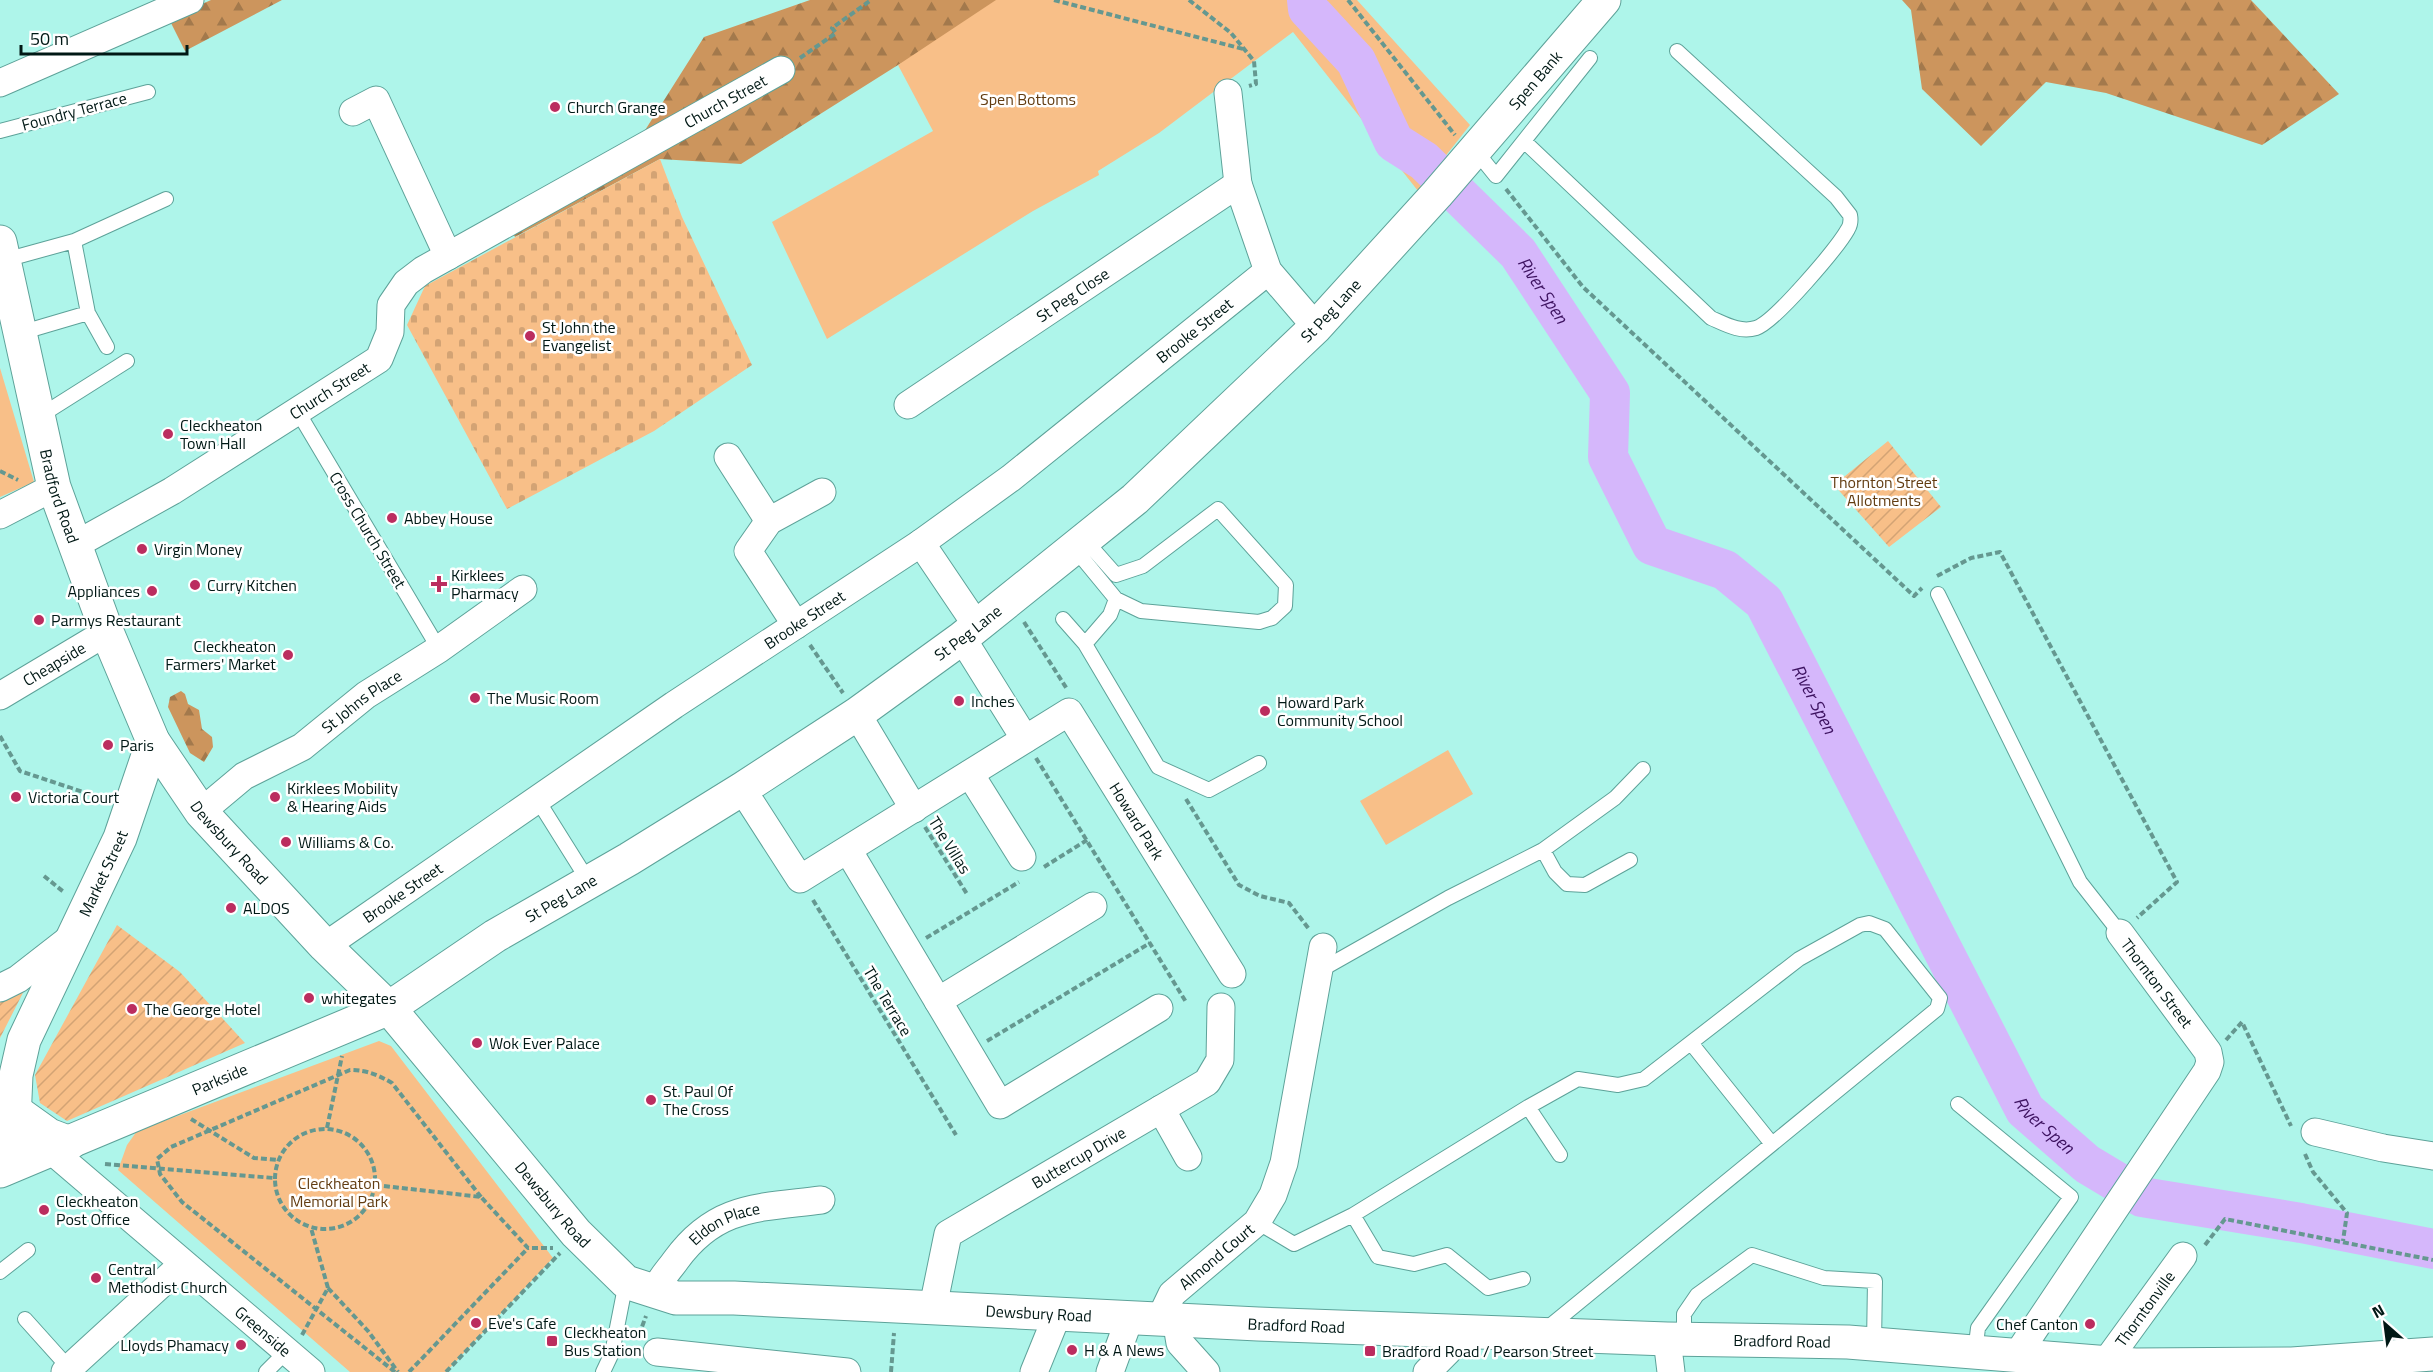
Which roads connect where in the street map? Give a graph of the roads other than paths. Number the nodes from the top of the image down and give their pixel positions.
1 (190, 0) edge
2 (1604, 0) edge
3 (1677, 51) dead end
4 (1590, 58) dead end
5 (782, 70) road end
6 (0, 83) edge
7 (148, 92) dead end
8 (1228, 93) road end
9 (353, 112) dead end
10 (0, 131) edge
11 (1524, 141) junction
12 (1470, 155) junction
13 (1238, 184) junction
14 (166, 200) dead end
15 (74, 241) junction
16 (3, 251) edge
17 (448, 256) junction
18 (1268, 271) junction
19 (88, 313) junction
20 (12, 324) edge
21 (1316, 327) junction
22 (107, 347) dead end
23 (127, 361) dead end
24 (908, 405) dead end
25 (298, 412) junction
26 (38, 417) junction
27 (728, 457) dead end
28 (54, 487) junction
29 (822, 492) dead end
30 (0, 515) edge
31 (769, 521) junction
32 (921, 543) junction
33 (1079, 544) junction
34 (75, 545) junction
35 (523, 589) dead end
36 (1938, 594) dead end
37 (1116, 599) junction
38 (1063, 619) dead end
39 (796, 625) junction
40 (107, 632) junction
41 (970, 632) junction
42 (1085, 644) junction
43 (439, 649) junction
44 (0, 696) edge
45 (857, 714) junction
46 (1025, 739) junction
47 (153, 741) junction
48 (1259, 763) dead end
49 (1643, 769) dead end
50 (970, 774) junction
51 (742, 789) junction
52 (537, 799) junction
53 (193, 801) junction
54 (131, 805) junction
55 (914, 809) junction
56 (848, 850) junction
57 (1543, 850) junction
58 (1630, 860) dead end
59 (1029, 868) road end
60 (589, 882) junction
61 (1093, 906) dead end
62 (2120, 933) joint
63 (72, 937) junction
64 (326, 946) junction
65 (1321, 959) joint
66 (1232, 974) dead end
67 (0, 988) edge
68 (938, 1001) junction
69 (389, 1008) junction
70 (1159, 1008) dead end
71 (1221, 1008) dead end
72 (1690, 1043) junction
73 (1958, 1104) dead end
74 (1528, 1107) junction
75 (7, 1108) edge
76 (1161, 1109) junction
77 (2304, 1137) road end
78 (1772, 1144) junction
79 (64, 1153) junction
80 (1560, 1155) dead end
81 (2433, 1156) edge
82 (1188, 1157) dead end
83 (2, 1170) edge
84 (821, 1200) dead end
85 (1353, 1215) junction
86 (1257, 1222) junction
87 (28, 1250) dead end
88 (2183, 1256) road end
89 (183, 1264) junction
90 (0, 1272) edge
91 (1523, 1279) dead end
92 (640, 1286) junction
93 (933, 1307) junction
94 (1058, 1313) junction
95 (1155, 1318) junction
96 (25, 1319) dead end
97 (1451, 1332) junction
98 (1539, 1335) junction
99 (1676, 1339) junction
100 (1874, 1344) junction
101 (647, 1346) road end
102 (1975, 1352) junction
103 (2433, 1354) edge
104 (2017, 1355) junction
105 (296, 1360) edge
106 (2106, 1362) junction
107 (693, 1364) edge
108 (2266, 1368) edge
109 (67, 1370) edge
110 (1199, 1370) edge
111 (819, 1371) edge
112 (266, 1372) edge
113 (603, 1372) edge
114 (847, 1372) edge
115 (1034, 1372) edge
116 (1110, 1372) edge
117 (1426, 1372) edge
118 (1671, 1372) edge

1 - 6 street
2 - 12 main road, Spen Bank
3 - 11 lane
4 - 11 lane
5 - 17 street, Church Street
7 - 10 lane, Foundry Terrace
8 - 13 street
9 - 17 street
11 - 12 lane
12 - 21 main road, St Peg Lane
13 - 18 street
13 - 24 street, St Peg Close
14 - 15 lane
15 - 16 lane
15 - 19 lane
16 - 20 main road, Bradford Road
17 - 25 street, Church Street
18 - 21 street
18 - 32 street, Brooke Street
19 - 20 lane
19 - 22 lane
20 - 26 main road, Bradford Road
21 - 33 main road, St Peg Lane
23 - 26 lane
25 - 34 street, Church Street
25 - 43 lane, Cross Church Street
26 - 28 main road, Bradford Road
27 - 31 street
28 - 30 street
28 - 34 main road, Bradford Road
29 - 31 street
31 - 39 street
32 - 39 street, Brooke Street
32 - 41 street
33 - 37 lane
33 - 37 lane
33 - 41 main road, St Peg Lane
34 - 40 main road, Bradford Road
35 - 43 street, St Johns Place
36 - 62 lane, Thornton Street
37 - 42 lane
38 - 42 lane
39 - 52 street, Brooke Street
40 - 44 street, Cheapside
40 - 47 main road, Bradford Road
41 - 45 main road, St Peg Lane
41 - 46 street
42 - 48 lane
43 - 53 street, St Johns Place
45 - 51 main road, St Peg Lane
45 - 55 street
46 - 50 street
46 - 66 street, Howard Park
47 - 53 main road, Dewsbury Road
47 - 54 main road, Market Street
49 - 57 lane
50 - 55 street
50 - 59 street
51 - 56 street
51 - 60 main road, St Peg Lane
52 - 60 lane
52 - 64 street, Brooke Street
53 - 54 main road
53 - 64 main road, Dewsbury Road
54 - 63 main road, Market Street
55 - 56 street
56 - 68 street
57 - 58 lane
57 - 65 lane
60 - 69 main road, St Peg Lane
61 - 68 street
62 - 104 street, Thornton Street
63 - 67 street, Market Street
63 - 75 main road, Market Street
64 - 69 main road, Dewsbury Road
65 - 86 street, Almond Court
68 - 70 street
69 - 79 main road, Parkside
69 - 92 main road, Dewsbury Road
71 - 76 street, Buttercup Drive
72 - 74 lane
72 - 78 lane
72 - 78 lane
73 - 102 lane
74 - 80 lane
74 - 85 lane
75 - 79 main road
75 - 83 main road, Market Street
76 - 82 street
76 - 93 street, Buttercup Drive
77 - 81 street
78 - 98 lane
79 - 83 main road, Parkside
79 - 89 street, Greenside
84 - 92 street, Eldon Place
85 - 86 lane
85 - 91 lane
86 - 95 street, Almond Court
87 - 90 lane
88 - 106 street, Thorntonville
89 - 105 street, Greenside
89 - 109 street
92 - 93 main road, Dewsbury Road
92 - 113 lane
93 - 94 main road, Dewsbury Road
94 - 95 main road, Dewsbury Road
94 - 115 street
95 - 97 main road, Bradford Road
95 - 110 street
95 - 116 street, Almond Court
96 - 109 lane
97 - 98 main road, Bradford Road
97 - 117 street
98 - 99 main road, Bradford Road
99 - 100 main road, Bradford Road
99 - 100 lane
99 - 118 street
100 - 102 main road, Bradford Road
101 - 107 street
102 - 104 main road, Bradford Road
103 - 108 main road, Bradford Road
104 - 106 main road, Bradford Road
105 - 112 lane
106 - 108 main road, Bradford Road
107 - 111 street
111 - 114 street

